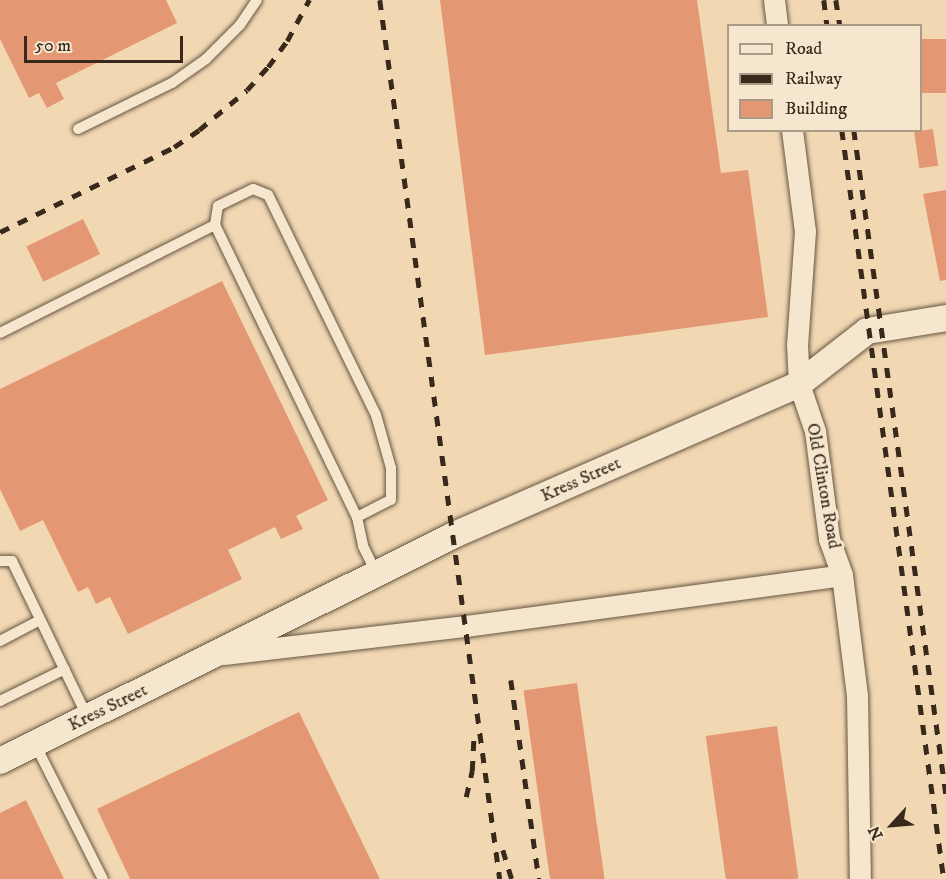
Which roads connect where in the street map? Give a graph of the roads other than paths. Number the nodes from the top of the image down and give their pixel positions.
1 (257, 0) edge
2 (774, 0) edge
3 (777, 24) edge
4 (78, 129) dead end
5 (792, 132) edge
6 (215, 225) junction
7 (946, 318) edge
8 (0, 333) edge
9 (799, 384) junction
10 (357, 517) junction
11 (0, 561) edge
12 (376, 573) junction
13 (842, 575) junction
14 (40, 620) junction
15 (0, 640) edge
16 (217, 655) junction
17 (65, 669) junction
18 (0, 701) edge
19 (88, 718) junction
20 (35, 744) junction
21 (1, 757) edge
22 (103, 879) edge
23 (860, 879) edge

1 - 4 lane
2 - 3 street
5 - 9 street, Old Clinton Road
6 - 8 lane
6 - 10 lane
6 - 10 lane
7 - 9 street, Kress Street
9 - 12 street, Kress Street
9 - 13 street, Old Clinton Road
10 - 12 lane
11 - 14 lane
12 - 16 street, Kress Street
13 - 16 street, Kress Street
13 - 23 street, Old Clinton Road
14 - 15 lane
14 - 17 lane
16 - 19 street, Kress Street
17 - 18 lane
17 - 19 lane
19 - 20 street, Kress Street
20 - 21 street, Kress Street
20 - 22 lane

